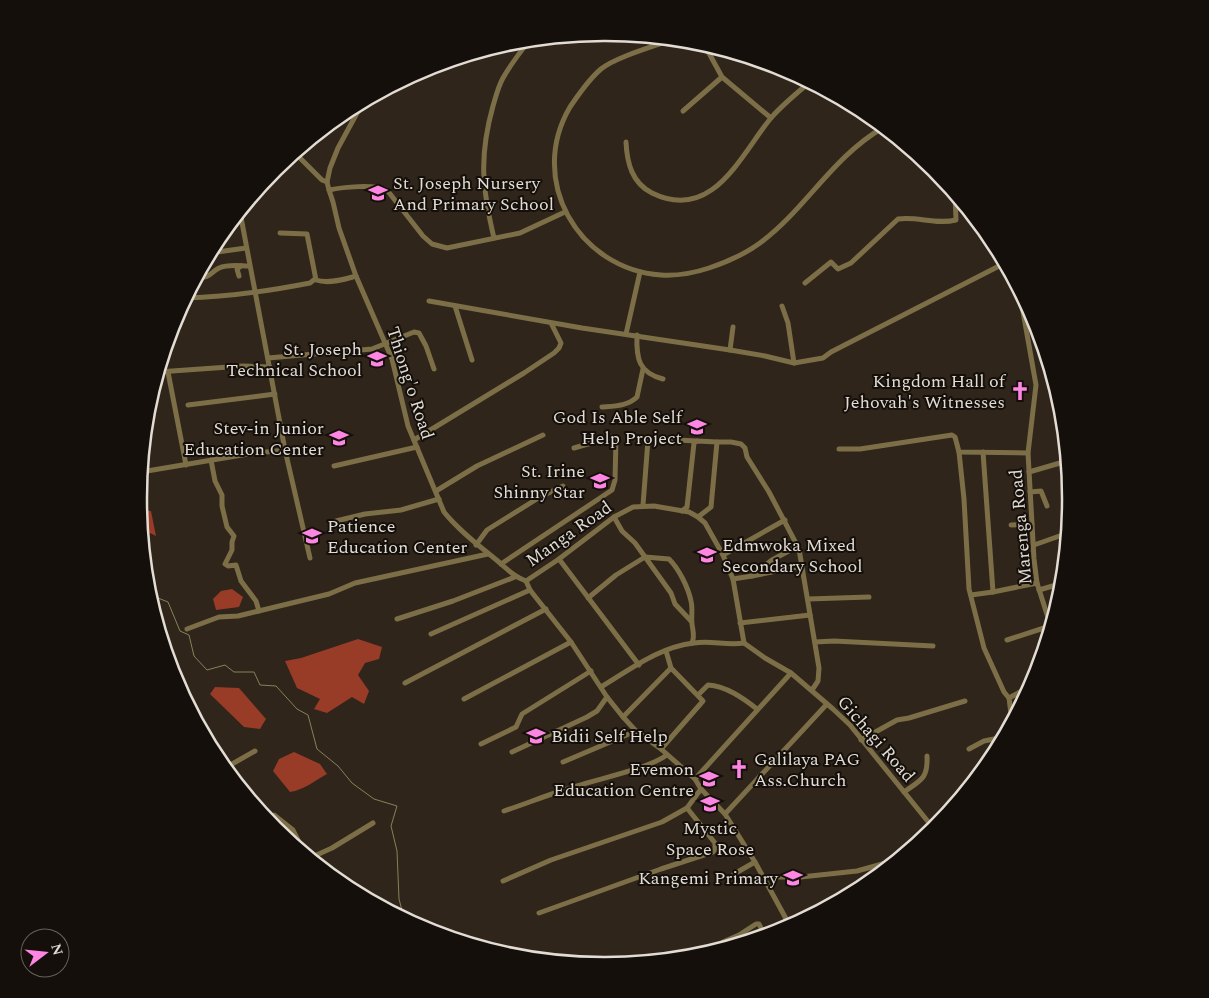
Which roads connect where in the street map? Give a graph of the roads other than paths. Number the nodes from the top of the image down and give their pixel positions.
1 (658, 44) edge
2 (524, 48) edge
3 (709, 54) edge
4 (722, 77) junction
5 (805, 87) edge
6 (683, 112) dead end
7 (354, 116) edge
8 (771, 118) junction
9 (877, 132) edge
10 (626, 142) dead end
11 (300, 157) edge
12 (327, 182) junction
13 (329, 190) junction
14 (955, 205) edge
15 (564, 212) junction
16 (241, 220) edge
17 (280, 233) dead end
18 (494, 238) junction
19 (246, 248) junction
20 (220, 252) edge
21 (241, 266) junction
22 (249, 266) junction
23 (999, 266) edge
24 (640, 272) junction
25 (239, 276) dead end
26 (356, 276) junction
27 (204, 277) edge
28 (315, 279) junction
29 (805, 283) dead end
30 (255, 292) junction
31 (194, 298) edge
32 (429, 301) dead end
33 (455, 306) junction
34 (782, 306) dead end
35 (1024, 317) edge
36 (551, 323) junction
37 (734, 327) dead end
38 (626, 334) junction
39 (637, 335) junction
40 (386, 344) junction
41 (730, 350) junction
42 (268, 358) junction
43 (472, 360) dead end
44 (794, 363) junction
45 (270, 367) junction
46 (434, 369) dead end
47 (643, 369) junction
48 (165, 372) edge
49 (168, 372) junction
50 (663, 380) dead end
51 (275, 394) junction
52 (188, 405) dead end
53 (602, 407) dead end
54 (543, 435) dead end
55 (414, 440) junction
56 (696, 441) junction
57 (717, 442) junction
58 (417, 448) junction
59 (574, 448) dead end
60 (285, 450) junction
61 (839, 450) dead end
62 (959, 452) junction
63 (983, 452) junction
64 (1028, 453) junction
65 (211, 460) junction
66 (1060, 463) edge
67 (186, 465) junction
68 (334, 466) dead end
69 (148, 471) edge
70 (1029, 472) junction
71 (563, 486) dead end
72 (436, 490) junction
73 (1030, 492) junction
74 (439, 499) junction
75 (643, 506) junction
76 (1046, 506) dead end
77 (682, 511) junction
78 (614, 517) junction
79 (698, 517) junction
80 (785, 520) junction
81 (336, 521) dead end
82 (1032, 524) junction
83 (1011, 525) dead end
84 (1060, 536) edge
85 (476, 545) junction
86 (1034, 545) junction
87 (798, 546) junction
88 (488, 554) junction
89 (723, 555) junction
90 (645, 557) junction
91 (310, 558) dead end
92 (559, 559) junction
93 (501, 564) junction
94 (802, 566) junction
95 (752, 576) junction
96 (515, 577) junction
97 (733, 579) junction
98 (526, 581) junction
99 (1037, 583) junction
100 (1053, 586) edge
101 (530, 590) junction
102 (1039, 590) junction
103 (993, 592) junction
104 (971, 595) junction
105 (869, 597) dead end
106 (588, 598) junction
107 (808, 599) junction
108 (546, 609) junction
109 (259, 611) junction
110 (810, 615) junction
111 (1047, 617) edge
112 (397, 619) dead end
113 (691, 621) junction
114 (740, 623) junction
115 (187, 629) dead end
116 (1043, 629) edge
117 (431, 634) dead end
118 (1007, 640) dead end
119 (571, 642) junction
120 (815, 642) junction
121 (692, 643) junction
122 (744, 643) junction
123 (933, 646) dead end
124 (666, 651) junction
125 (639, 665) junction
126 (671, 668) junction
127 (591, 671) junction
128 (791, 673) junction
129 (405, 683) dead end
130 (601, 687) junction
131 (812, 690) junction
132 (1018, 693) edge
133 (698, 695) junction
134 (607, 697) junction
135 (1009, 698) junction
136 (464, 699) dead end
137 (965, 701) dead end
138 (827, 704) junction
139 (757, 709) junction
140 (1010, 710) edge
141 (623, 717) junction
142 (636, 731) junction
143 (994, 739) edge
144 (861, 740) junction
145 (481, 744) dead end
146 (661, 749) junction
147 (969, 749) dead end
148 (255, 751) dead end
149 (512, 752) dead end
150 (667, 755) junction
151 (926, 756) dead end
152 (563, 762) dead end
153 (231, 764) edge
154 (695, 779) junction
155 (701, 789) junction
156 (904, 792) junction
157 (687, 808) junction
158 (504, 811) dead end
159 (725, 814) junction
160 (274, 815) edge
161 (373, 823) dead end
162 (928, 823) edge
163 (297, 837) edge
164 (317, 855) edge
165 (755, 862) junction
166 (875, 868) edge
167 (734, 874) dead end
168 (763, 877) junction
169 (503, 880) dead end
170 (539, 913) dead end
171 (786, 919) edge
172 (761, 929) edge
173 (731, 939) edge

1 - 15 street
2 - 18 street
3 - 4 street
4 - 6 street
4 - 8 street
5 - 8 street
7 - 12 street
8 - 10 street
9 - 24 street
11 - 12 street
12 - 13 street, Thiong'o Road
13 - 18 street
13 - 26 street, Thiong'o Road
14 - 29 street
15 - 18 street
15 - 24 street
16 - 19 street
17 - 28 street
19 - 20 street
19 - 22 street
21 - 22 street
21 - 25 street
21 - 27 street
22 - 30 street
23 - 44 street
24 - 38 street
26 - 28 street
26 - 40 street, Thiong'o Road
28 - 30 street
30 - 31 street
30 - 42 street
32 - 33 street
33 - 36 street
33 - 43 street
34 - 44 street
35 - 64 street, Marenga Road
36 - 38 street
36 - 55 street
37 - 41 street
38 - 39 street
39 - 41 street
39 - 47 street
40 - 42 street
40 - 46 street
40 - 55 street, Thiong'o Road
41 - 44 street
42 - 45 street
45 - 49 street
45 - 51 street
47 - 50 street
47 - 53 street
48 - 49 street
49 - 67 street
51 - 52 street
51 - 60 street
54 - 72 street
55 - 58 street, Thiong'o Road
56 - 57 street
56 - 75 street
56 - 77 street
57 - 79 street
57 - 80 street
58 - 68 street
58 - 72 street, Thiong'o Road
59 - 93 street
60 - 65 street
60 - 91 street
61 - 62 street
62 - 63 street
62 - 104 street
63 - 64 street
63 - 103 street
64 - 70 street, Marenga Road
65 - 67 street
65 - 109 street
66 - 70 street
67 - 69 street
70 - 73 street, Marenga Road
71 - 85 street
72 - 74 street, Thiong'o Road
73 - 76 street
73 - 82 street, Marenga Road
74 - 81 street
74 - 85 street, Thiong'o Road
75 - 77 street, Manga Road
75 - 78 street, Manga Road
77 - 79 street, Manga Road
78 - 90 street
78 - 92 street, Manga Road
79 - 89 street
80 - 87 street
80 - 89 street
82 - 83 street
82 - 86 street, Marenga Road
84 - 86 street
85 - 88 street, Thiong'o Road
86 - 99 street, Marenga Road
87 - 94 street
87 - 95 street
88 - 93 street, Thiong'o Road
88 - 109 street
89 - 97 street
90 - 106 street
90 - 113 street
90 - 113 street
92 - 98 street, Manga Road
92 - 106 street
93 - 96 street, Thiong'o Road
94 - 95 street
94 - 107 street
95 - 97 street
96 - 98 street, Thiong'o Road
96 - 112 street
97 - 114 street
98 - 101 street
99 - 102 street, Marenga Road
99 - 103 street
100 - 102 street
101 - 108 street
101 - 117 street
102 - 111 street, Marenga Road
103 - 104 street
104 - 135 street
105 - 107 street
106 - 125 street
107 - 110 street
108 - 119 street
108 - 129 street
109 - 115 street
110 - 114 street
110 - 120 street
113 - 121 street
114 - 122 street
116 - 118 street
119 - 127 street
119 - 136 street
120 - 123 street
120 - 131 street
121 - 122 street
121 - 124 street
122 - 128 street, Gichagi Road
124 - 125 street
124 - 126 street
125 - 130 street
126 - 133 street
126 - 141 street
127 - 130 street
127 - 145 street
128 - 131 street, Gichagi Road
128 - 139 street
130 - 134 street
131 - 138 street, Gichagi Road
132 - 135 street
133 - 139 street
133 - 146 street
134 - 141 street
134 - 149 street
135 - 140 street
137 - 144 street
138 - 144 street, Gichagi Road
138 - 159 street
139 - 154 street
141 - 142 street
142 - 146 street
142 - 152 street
143 - 147 street
144 - 156 street, Gichagi Road
146 - 150 street
148 - 153 street
150 - 154 street
150 - 158 street
151 - 156 street
154 - 155 street
155 - 157 street
155 - 159 street
156 - 162 street, Gichagi Road
157 - 169 street
157 - 170 street
159 - 165 street
160 - 163 street
161 - 164 street
165 - 167 street
165 - 168 street
166 - 168 street
168 - 171 street
172 - 173 street

